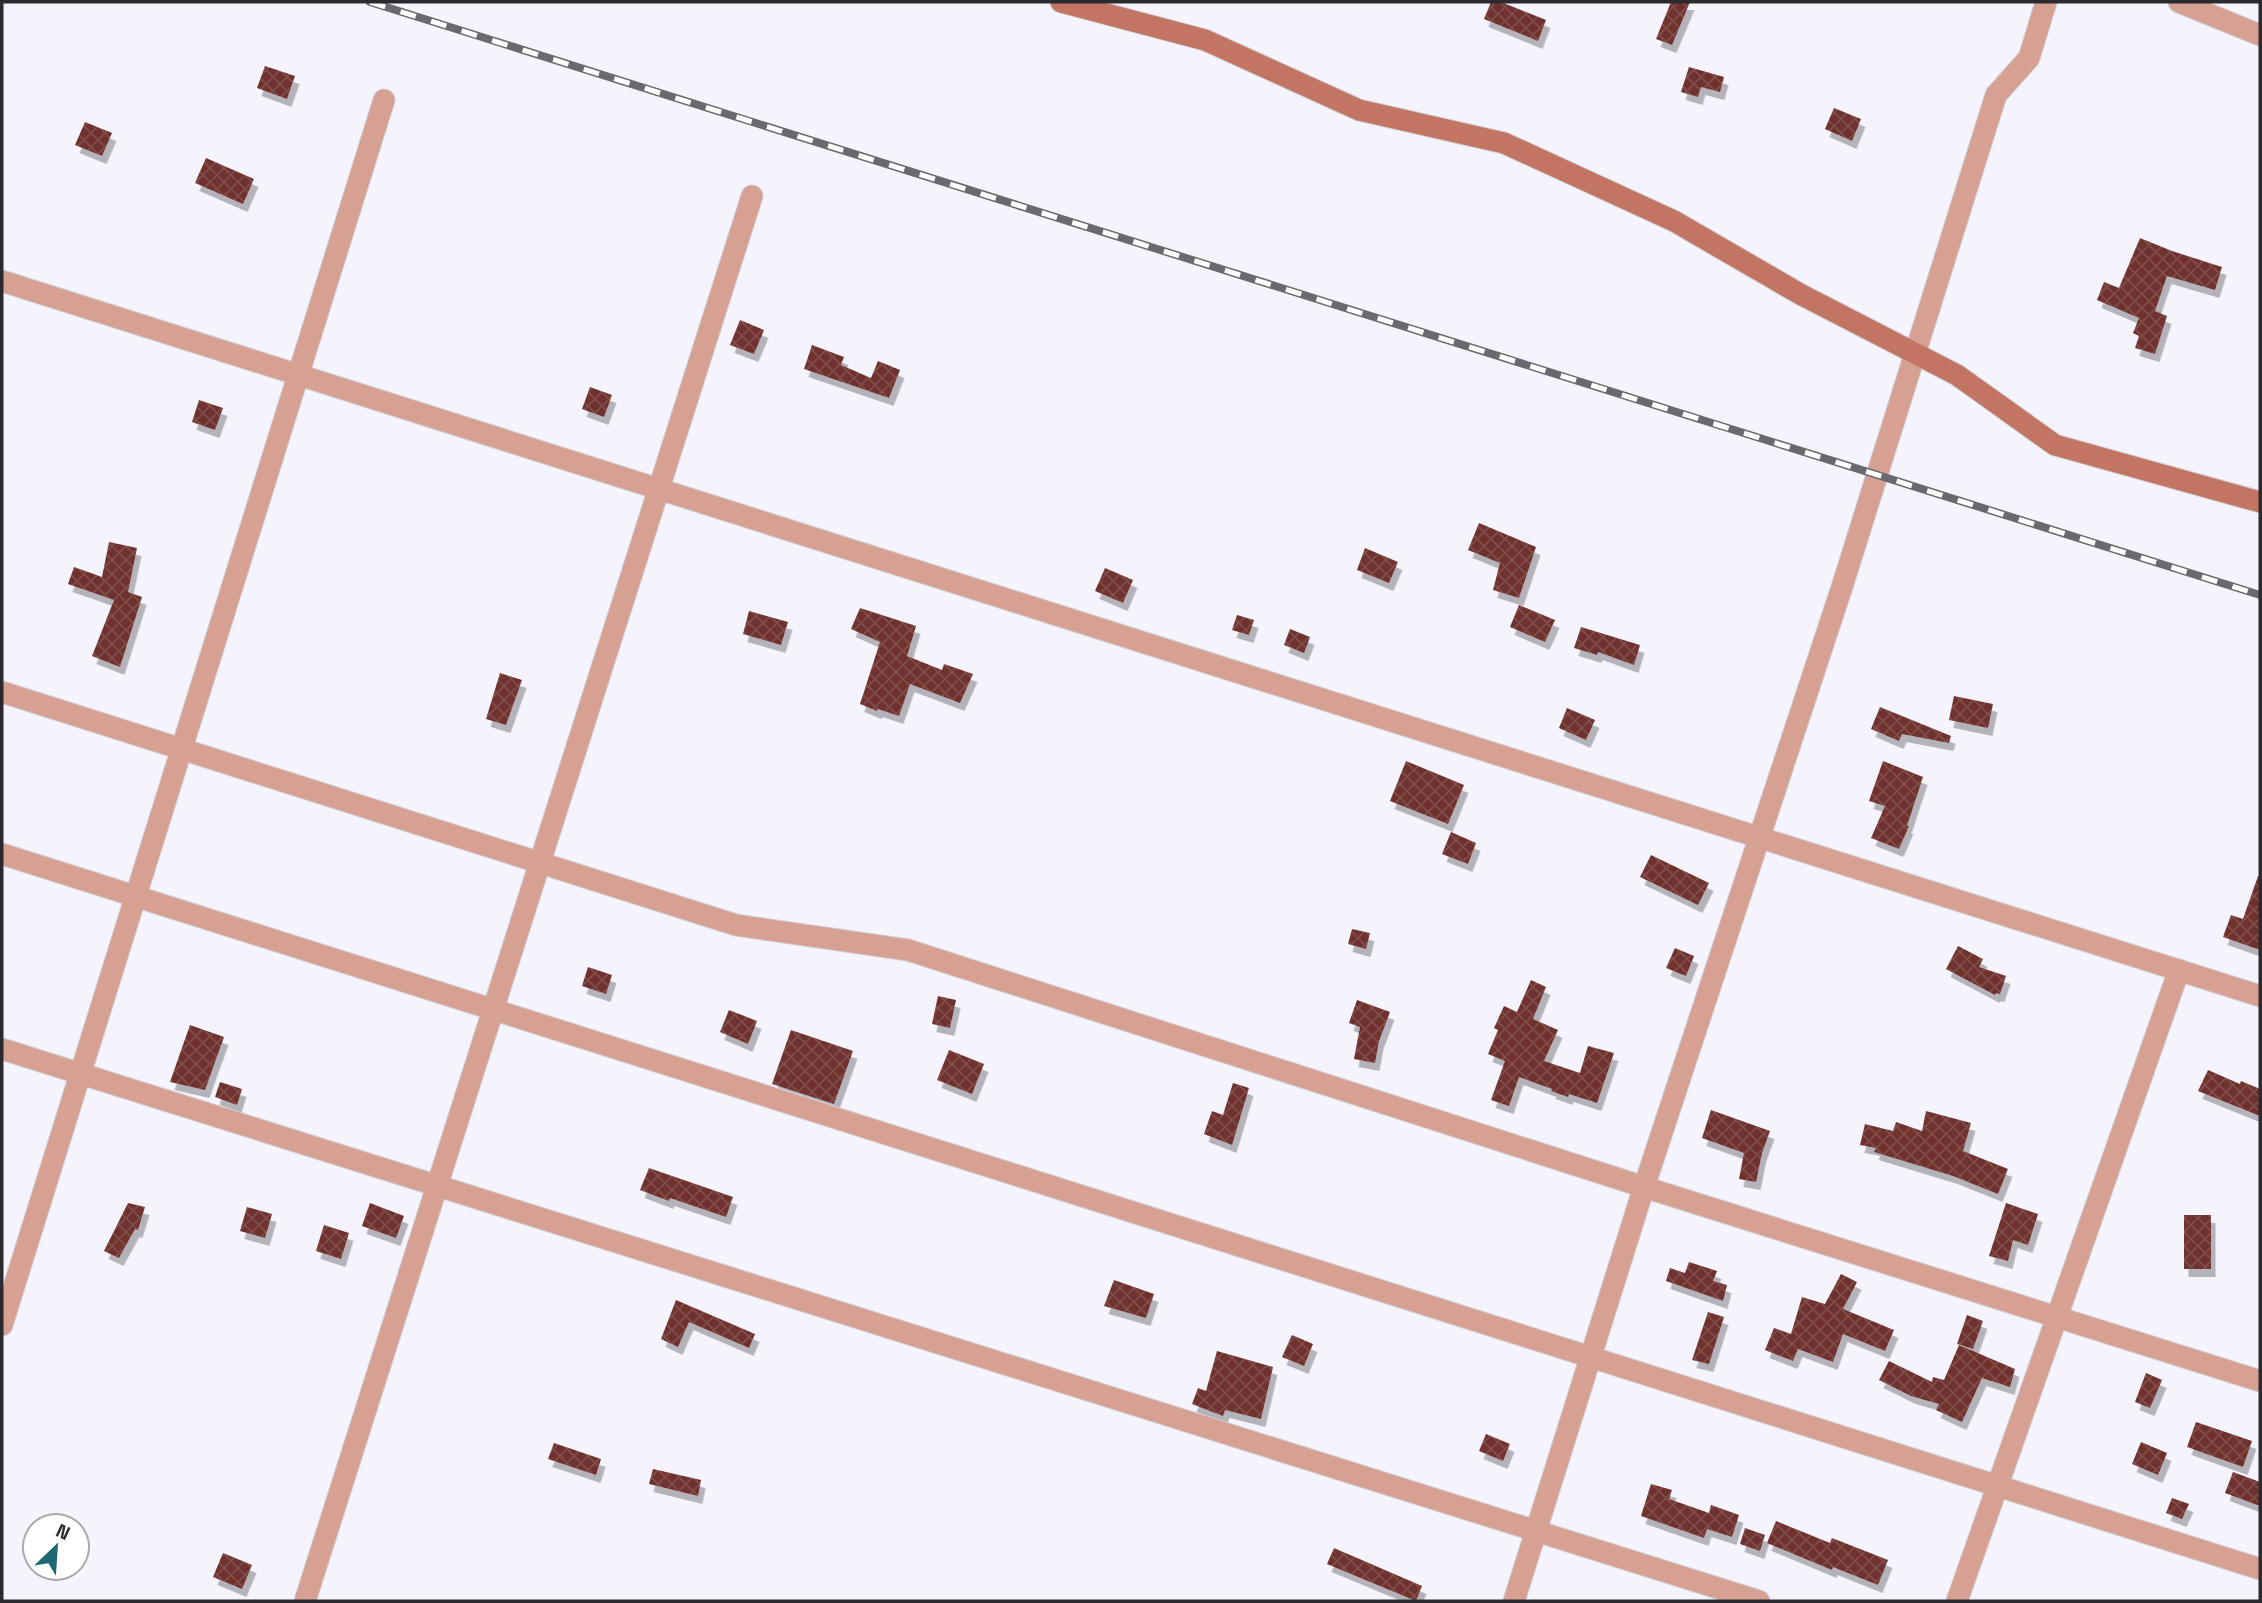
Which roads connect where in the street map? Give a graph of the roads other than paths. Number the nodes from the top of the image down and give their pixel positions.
1 (1061, 2) edge
2 (2046, 2) edge
3 (2179, 2) edge
4 (2260, 35) edge
5 (384, 100) dead end
6 (752, 196) dead end
7 (2, 281) edge
8 (1915, 353) junction
9 (298, 374) junction
10 (659, 488) junction
11 (2260, 502) edge
12 (2, 692) edge
13 (181, 750) junction
14 (1758, 836) junction
15 (2, 854) edge
16 (540, 863) junction
17 (135, 897) junction
18 (2179, 970) junction
19 (2260, 996) edge
20 (493, 1010) junction
21 (2, 1049) edge
22 (80, 1073) junction
23 (438, 1186) junction
24 (1644, 1187) junction
25 (2057, 1317) junction
26 (2, 1325) edge
27 (1591, 1357) junction
28 (2260, 1381) edge
29 (1997, 1486) junction
30 (1536, 1531) junction
31 (2260, 1569) edge
32 (305, 1601) edge
33 (1514, 1601) edge
34 (1759, 1601) edge
35 (1956, 1601) edge

1 - 8 street
2 - 8 street
3 - 4 street
5 - 9 street
6 - 10 street
7 - 9 street
8 - 11 street
8 - 14 street
9 - 10 street
9 - 13 street
10 - 14 street
10 - 16 street
12 - 13 street
13 - 16 street
13 - 17 street
14 - 18 street
14 - 24 street
15 - 17 street
16 - 20 street
16 - 24 street
17 - 20 street
17 - 22 street
18 - 19 street
18 - 25 street
20 - 23 street
20 - 27 street
21 - 22 street
22 - 23 street
22 - 26 street
23 - 30 street
23 - 32 street
24 - 25 street
24 - 27 street
25 - 28 street
25 - 29 street
27 - 29 street
27 - 30 street
29 - 31 street
29 - 35 street
30 - 33 street
30 - 34 street

